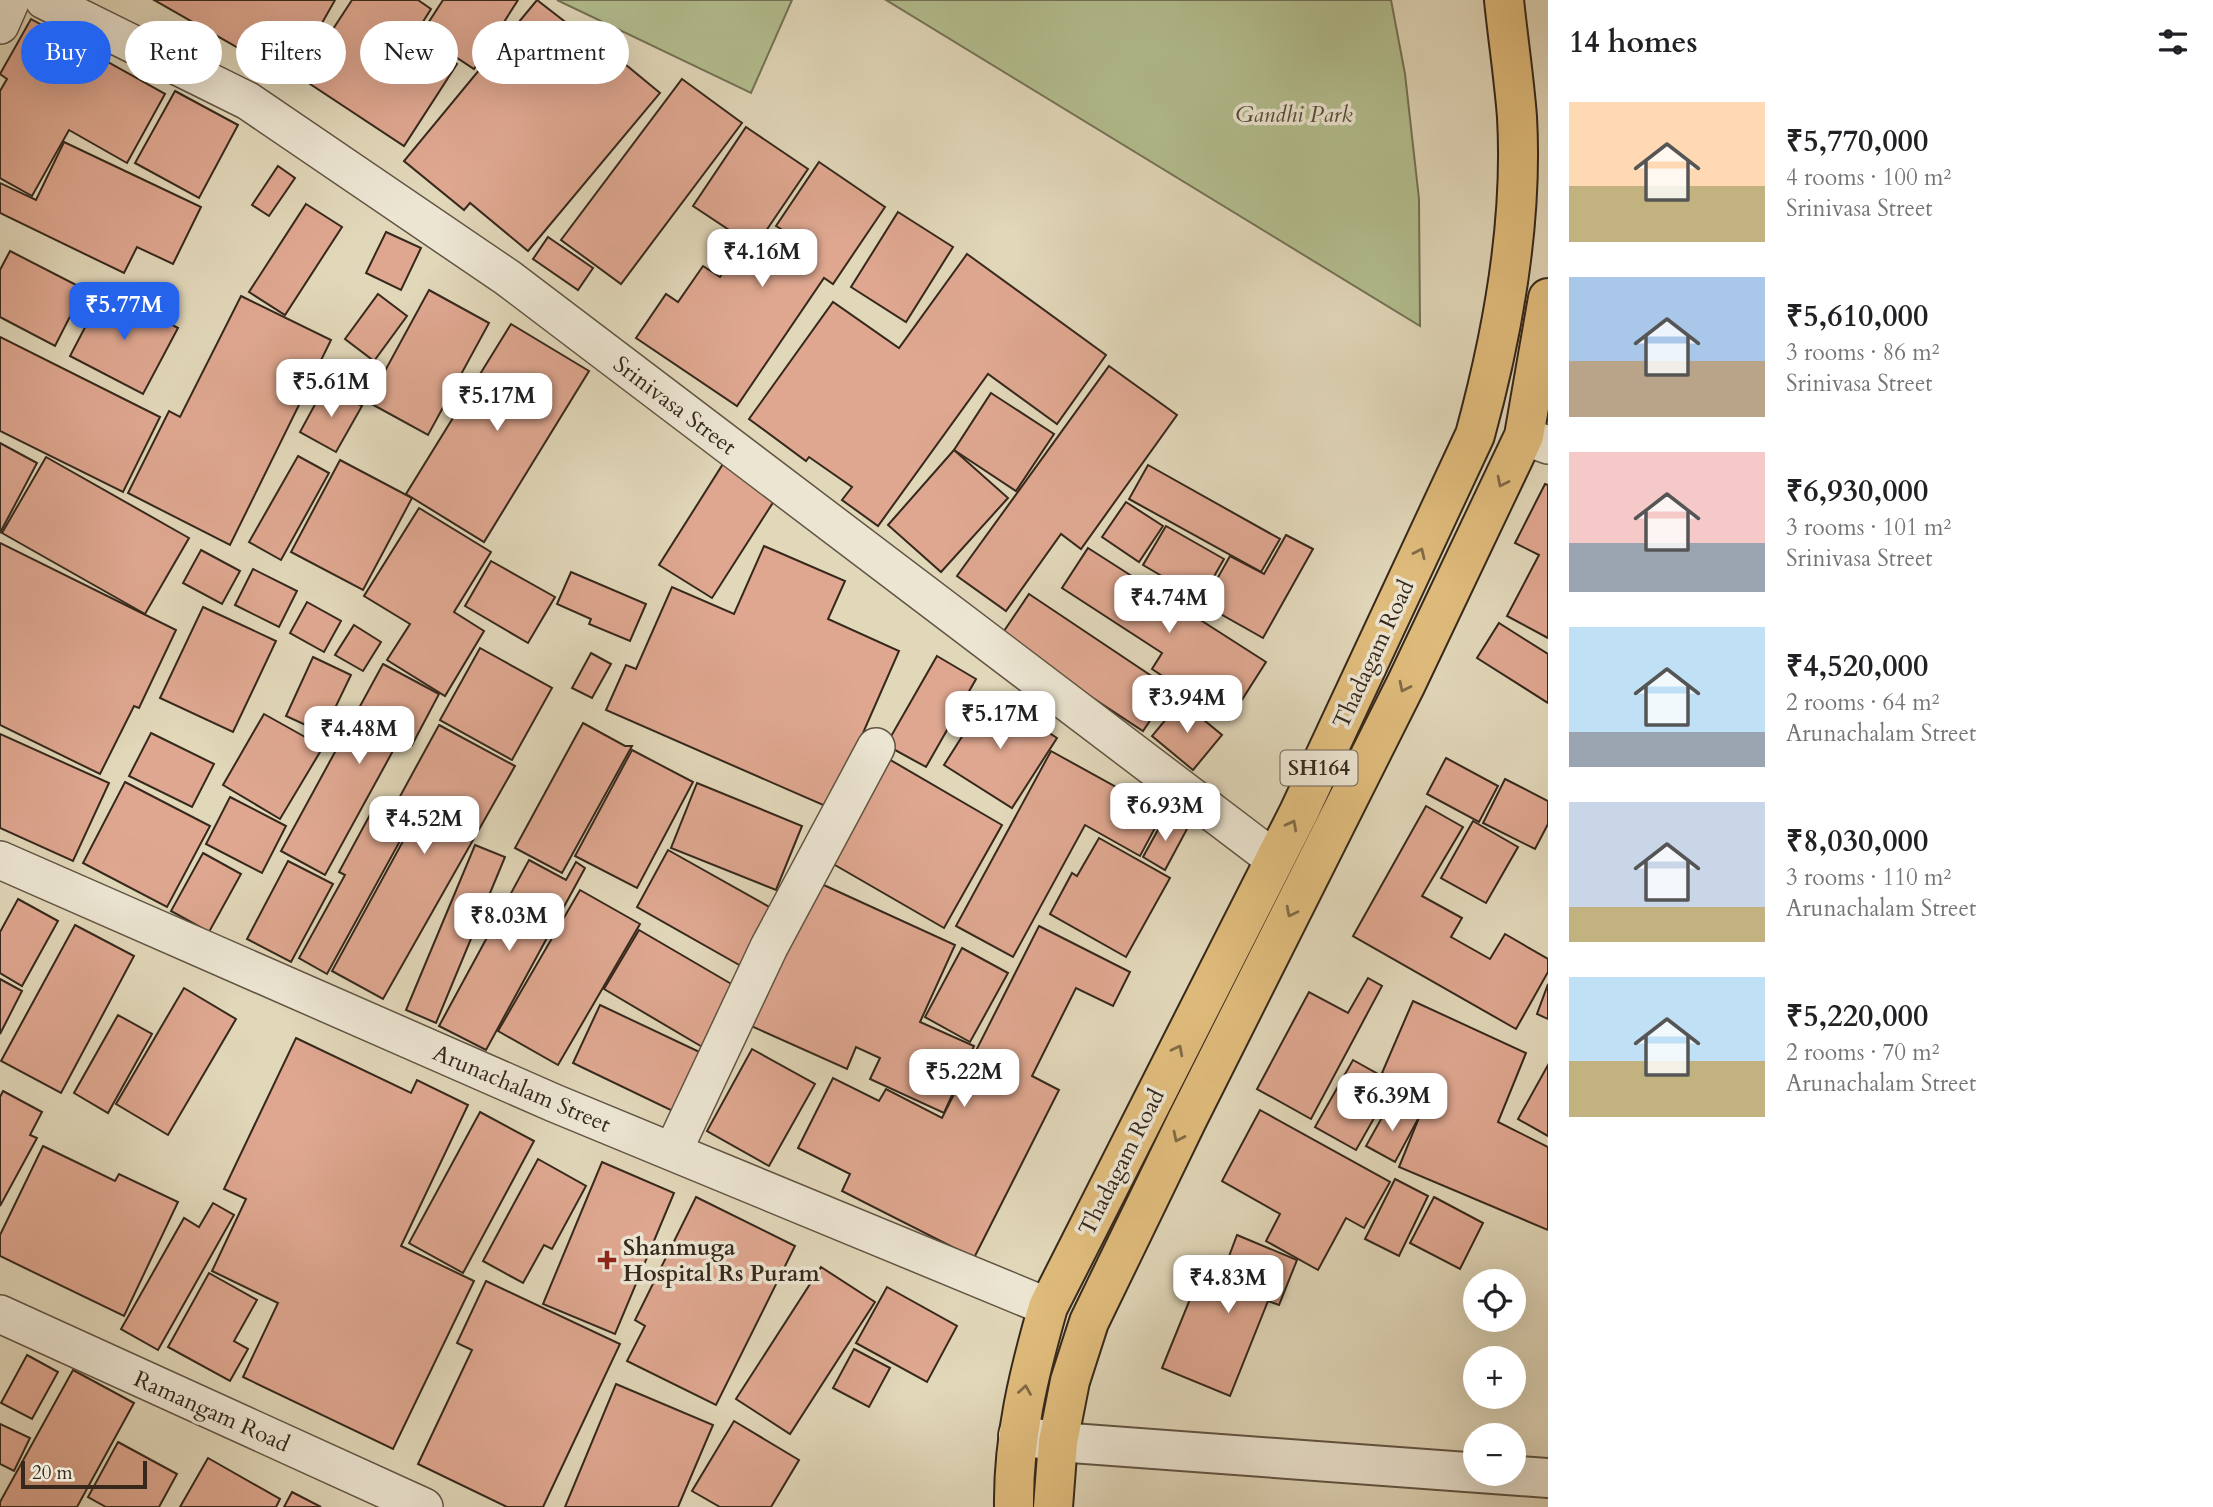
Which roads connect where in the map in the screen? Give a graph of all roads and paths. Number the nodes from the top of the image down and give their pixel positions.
1 (10, 0) edge
2 (44, 0) edge
3 (1504, 0) edge
4 (0, 25) edge
5 (1548, 298) edge
6 (1536, 440) edge
7 (876, 747) dead end
8 (1274, 859) junction
9 (0, 860) edge
10 (673, 1151) junction
11 (1048, 1307) junction
12 (0, 1314) edge
13 (1077, 1360) junction
14 (1018, 1435) junction
15 (1058, 1442) junction
16 (1548, 1478) edge
17 (424, 1507) edge
18 (1014, 1507) edge
19 (1053, 1507) edge

1 - 4 street
2 - 8 street, Srinivasa Street
8 -> 3 main road, Thadagam Road / SH164
5 - 6 main road, Thadagam Road / SH164
6 -> 13 main road, Thadagam Road / SH164
7 - 10 street
11 -> 8 main road, Thadagam Road / SH164
9 - 10 street, Arunachalam Street
10 - 11 street, Arunachalam Street
11 - 13 street
14 -> 11 main road, Thadagam Road / SH164
12 - 17 street, Ramangam Road
13 - 15 main road, Thadagam Road / SH164
14 - 15 street
14 - 18 main road, Thadagam Road / SH164
15 - 16 street
15 - 19 main road, Thadagam Road / SH164

